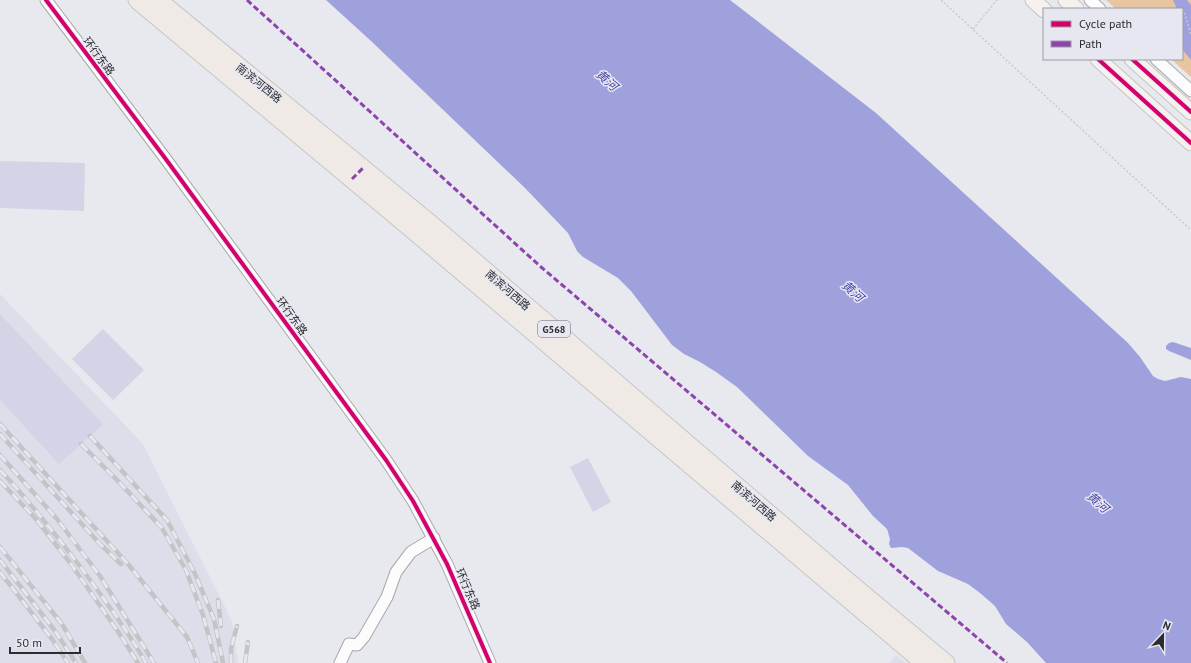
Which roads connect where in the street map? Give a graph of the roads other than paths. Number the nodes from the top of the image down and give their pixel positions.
1 (46, 0) edge
2 (137, 0) edge
3 (158, 0) edge
4 (1033, 0) edge
5 (1066, 0) edge
6 (1090, 0) edge
7 (1075, 8) edge
8 (1099, 8) edge
9 (1043, 9) edge
10 (1099, 60) edge
11 (1133, 60) edge
12 (1157, 60) edge
13 (1191, 91) edge
14 (1191, 112) edge
15 (1191, 143) edge
16 (434, 538) junction
17 (340, 663) edge
18 (490, 663) edge
19 (924, 663) edge
20 (946, 663) edge

1 - 16 street, 环行东路
2 - 19 highway, 南滨河西路 / G568
3 - 20 highway, 南滨河西路 / G568
4 - 9 main road
5 - 7 main road
6 - 8 street
10 - 15 main road
11 - 14 main road
12 - 13 street
16 - 17 street
16 - 18 street, 环行东路

